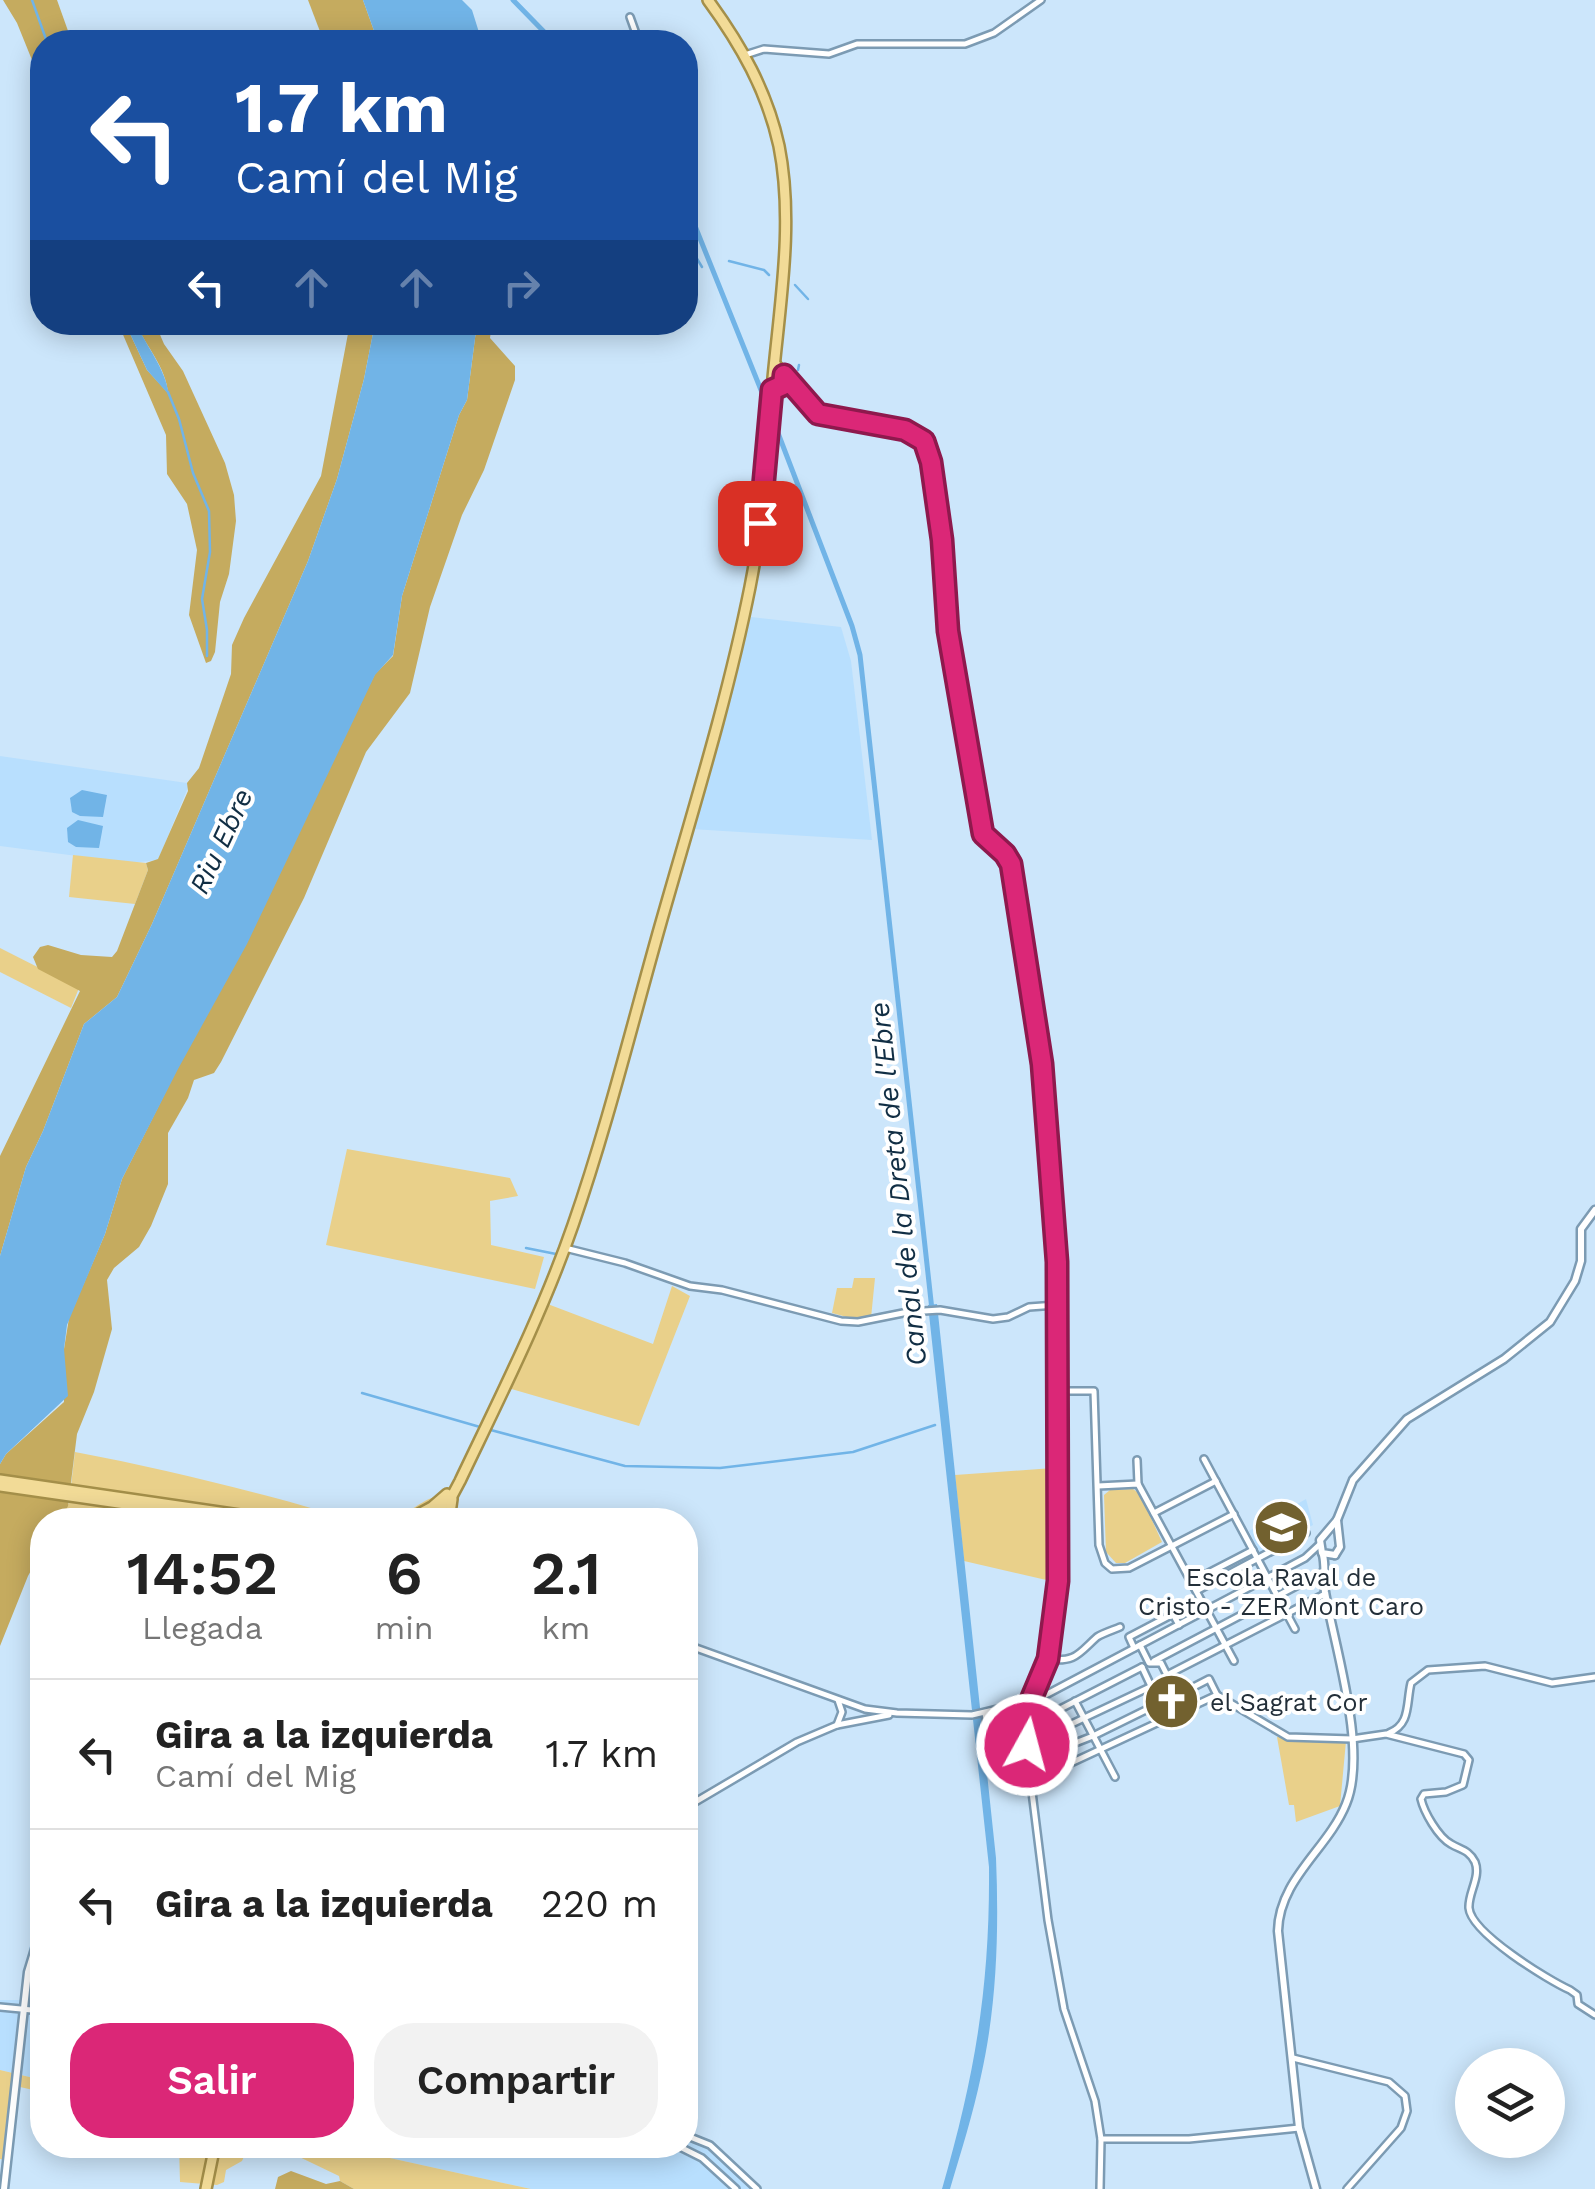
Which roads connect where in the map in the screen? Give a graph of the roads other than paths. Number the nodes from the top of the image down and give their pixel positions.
1 (708, 0) edge
2 (1041, 0) edge
3 (630, 17) dead end
4 (635, 30) edge
5 (745, 54) junction
6 (778, 380) junction
7 (799, 392) joint
8 (1595, 1210) edge
9 (564, 1248) junction
10 (1056, 1305) junction
11 (1057, 1391) junction
12 (470, 1459) junction
13 (1204, 1459) dead end
14 (1137, 1460) dead end
15 (1216, 1482) junction
16 (0, 1483) edge
17 (1138, 1484) junction
18 (1098, 1486) junction
19 (452, 1496) junction
20 (123, 1500) junction
21 (167, 1508) edge
22 (183, 1508) edge
23 (427, 1508) edge
24 (440, 1508) edge
25 (450, 1508) edge
26 (1154, 1513) junction
27 (1234, 1514) junction
28 (1337, 1520) junction
29 (1306, 1534) dead end
30 (1324, 1537) junction
31 (1338, 1540) junction
32 (1172, 1546) junction
33 (1253, 1550) junction
34 (1321, 1551) junction
35 (1335, 1555) junction
36 (1257, 1558) junction
37 (1325, 1570) junction
38 (1268, 1578) junction
39 (1192, 1582) junction
40 (1197, 1590) junction
41 (1326, 1593) junction
42 (1277, 1596) junction
43 (1208, 1609) junction
44 (1286, 1614) junction
45 (1179, 1625) junction
46 (1120, 1626) dead end
47 (1217, 1628) junction
48 (1295, 1630) dead end
49 (1226, 1645) junction
50 (1137, 1646) junction
51 (698, 1649) edge
52 (1048, 1659) junction
53 (1234, 1661) dead end
54 (1148, 1664) junction
55 (1167, 1675) junction
56 (1595, 1677) edge
57 (1150, 1687) junction
58 (1217, 1694) junction
59 (1178, 1695) junction
60 (837, 1699) junction
61 (1075, 1701) junction
62 (1030, 1702) junction
63 (1158, 1704) junction
64 (852, 1705) junction
65 (1186, 1711) junction
66 (897, 1714) junction
67 (983, 1714) junction
68 (842, 1715) junction
69 (1084, 1718) junction
70 (1167, 1720) junction
71 (851, 1722) junction
72 (837, 1725) junction
73 (1027, 1726) junction
74 (1386, 1734) junction
75 (1093, 1736) junction
76 (1352, 1740) junction
77 (1027, 1745) junction
78 (1101, 1752) junction
79 (1028, 1762) junction
80 (1115, 1778) dead end
81 (1030, 1782) junction
82 (698, 1800) edge
83 (30, 1965) edge
84 (0, 2006) edge
85 (24, 2009) junction
86 (30, 2010) edge
87 (1595, 2015) edge
88 (1290, 2057) junction
89 (1300, 2128) junction
90 (1101, 2139) junction
91 (698, 2140) edge
92 (698, 2156) edge
93 (212, 2158) edge
94 (1317, 2186) edge
95 (3, 2188) edge
96 (206, 2189) edge
97 (736, 2189) edge
98 (757, 2189) edge
99 (1100, 2189) edge
100 (1349, 2189) edge

1 - 5 main road
2 - 5 street
3 - 4 street
5 - 6 main road
6 - 7 main road
6 - 9 main road
7 - 10 street
8 - 28 street
9 - 10 street
9 - 12 main road
10 - 11 street
11 - 18 street
11 - 52 street
12 - 19 main road
12 - 23 main road
13 - 15 street
14 - 17 street
15 - 26 street
15 - 27 street
16 - 20 main road
17 - 18 street
17 - 26 street
18 - 32 street
19 - 24 main road
19 - 25 main road
20 - 21 main road
20 - 22 main road
26 - 32 street
27 - 32 street
27 - 33 street
28 - 30 street
28 - 31 street
29 - 36 street
30 - 31 street
30 - 34 street
31 - 35 street
32 - 39 street
33 - 36 street
33 - 39 street
34 - 35 street
34 - 37 street
34 - 38 street
35 - 37 street
36 - 38 street
36 - 40 street
37 - 41 street
37 - 42 street
38 - 42 street
38 - 43 street
39 - 40 street
40 - 43 street
41 - 44 street
41 - 76 street
42 - 44 street
42 - 47 street
43 - 45 street
43 - 47 street
44 - 48 street
44 - 49 street
45 - 50 street
45 - 50 street
46 - 52 street
47 - 49 street
47 - 54 street
49 - 53 street
49 - 55 street
50 - 54 street
50 - 62 street
51 - 60 street
52 - 62 street
54 - 55 street
54 - 57 street
54 - 61 street
55 - 59 street
56 - 74 street
57 - 63 street
57 - 69 street
58 - 59 street
58 - 65 street
58 - 76 street
59 - 65 street
60 - 64 street
60 - 68 street
61 - 69 street
61 - 73 street
62 - 67 street
62 - 73 street
63 - 70 street
63 - 75 street
64 - 66 street
64 - 68 street
64 - 71 street
65 - 70 street
66 - 67 street
66 - 71 street
67 - 73 street
68 - 72 street
69 - 75 street
69 - 77 street
70 - 78 street
71 - 72 street
72 - 82 street
73 - 77 street
74 - 76 street
74 - 87 street
75 - 78 street
75 - 79 street
76 - 88 street
77 - 79 street
78 - 80 street
78 - 81 street
79 - 81 street
81 - 90 street
83 - 85 street
84 - 85 street
85 - 86 street
85 - 95 street
88 - 89 street
88 - 100 street
89 - 90 street
89 - 94 street
90 - 99 street
91 - 98 street
92 - 97 street
93 - 96 main road

